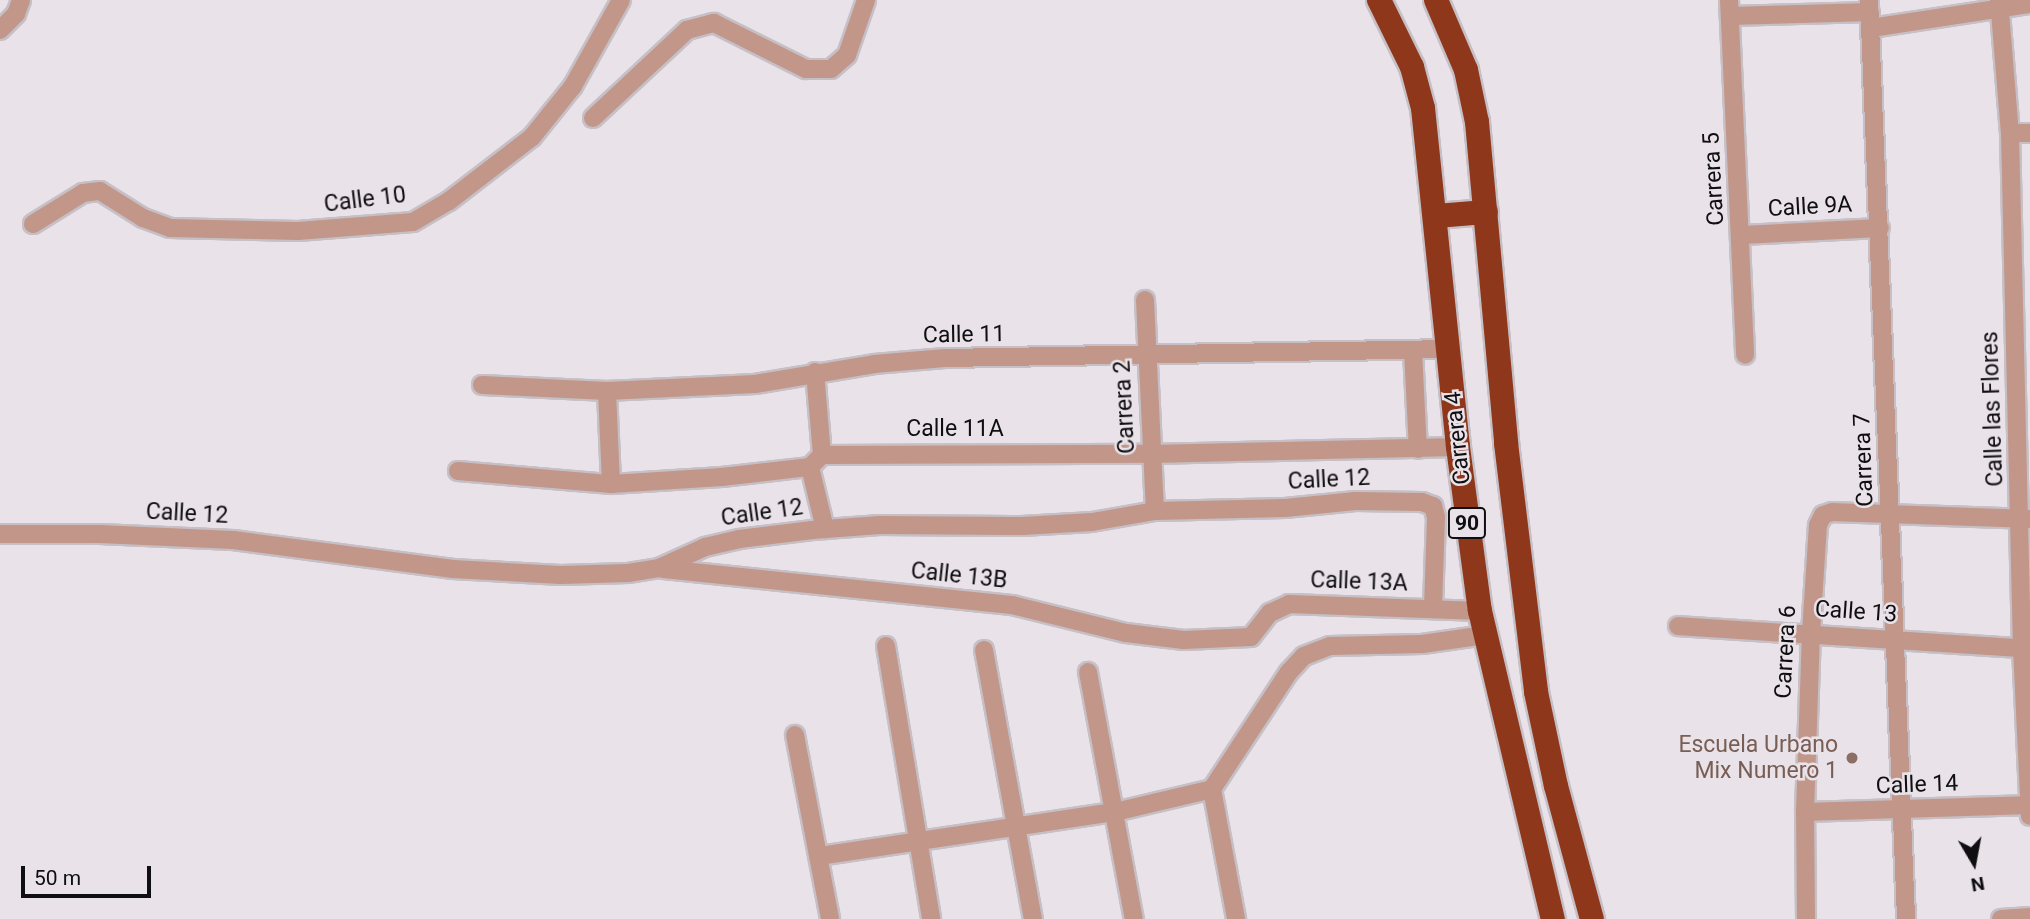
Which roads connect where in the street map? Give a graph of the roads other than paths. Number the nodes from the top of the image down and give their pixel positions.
1 (21, 0) edge
2 (621, 0) edge
3 (866, 0) edge
4 (1379, 0) edge
5 (1436, 0) edge
6 (1999, 4) edge
7 (2030, 4) edge
8 (1729, 8) edge
9 (1870, 13) edge
10 (0, 30) edge
11 (593, 118) dead end
12 (2010, 133) junction
13 (2030, 133) edge
14 (1486, 212) junction
15 (1436, 216) junction
16 (33, 224) dead end
17 (1880, 228) junction
18 (1742, 235) junction
19 (1145, 300) dead end
20 (1449, 349) junction
21 (1413, 351) junction
22 (1147, 353) junction
23 (1745, 355) dead end
24 (816, 372) junction
25 (482, 385) dead end
26 (607, 391) junction
27 (1458, 447) junction
28 (1418, 449) junction
29 (1151, 454) junction
30 (816, 461) junction
31 (458, 471) dead end
32 (611, 484) junction
33 (1155, 512) junction
34 (1890, 515) junction
35 (2025, 519) edge
36 (825, 529) junction
37 (0, 534) edge
38 (659, 568) junction
39 (1433, 609) junction
40 (1678, 626) dead end
41 (1484, 631) junction
42 (1811, 633) junction
43 (1251, 637) joint
44 (1895, 640) junction
45 (886, 646) dead end
46 (2026, 648) edge
47 (984, 650) dead end
48 (1088, 673) dead end
49 (795, 735) dead end
50 (1212, 789) junction
51 (2030, 805) edge
52 (1900, 811) junction
53 (1115, 812) junction
54 (1805, 812) junction
55 (2030, 816) edge
56 (1018, 826) junction
57 (918, 841) junction
58 (818, 856) junction
59 (1550, 914) edge
60 (2030, 917) edge
61 (830, 919) edge
62 (931, 919) edge
63 (1033, 919) edge
64 (1134, 919) edge
65 (1236, 919) edge
66 (1592, 919) edge
67 (1806, 919) edge
68 (1906, 919) edge
69 (2001, 919) edge

1 - 10 street
2 - 16 street, Calle 10
3 - 11 street
4 - 15 highway, Carrera 4 / 90
5 - 14 highway, Carrera 4 / 90
6 - 7 street
6 - 9 street
6 - 12 street, Calle las Flores
8 - 9 street
8 - 18 street, Carrera 5
9 - 17 street, Carrera 7
12 - 13 street
12 - 35 street, Calle las Flores
14 - 15 highway
14 - 66 highway, Carrera 4 / 90
15 - 20 highway, Carrera 4 / 90
17 - 18 street, Calle 9A
17 - 34 street, Carrera 7
18 - 23 street, Carrera 5
19 - 22 street, Carrera 2
20 - 21 street, Calle 11
20 - 27 highway, Carrera 4 / 90
21 - 22 street, Calle 11
21 - 28 street
22 - 24 street, Calle 11
22 - 29 street, Carrera 2
24 - 26 street, Calle 11
24 - 30 street
25 - 26 street, Calle 11
26 - 32 street
27 - 28 street, Calle 11A
27 - 41 highway, Carrera 4 / 90
28 - 29 street, Calle 11A
29 - 30 street, Calle 11A
29 - 33 street, Carrera 2
30 - 32 street, Calle 11A
30 - 36 street
31 - 32 street, Calle 11A
33 - 36 street, Calle 12
33 - 39 street, Calle 12
34 - 35 street
34 - 42 street, Carrera 6
34 - 44 street, Carrera 7
35 - 46 street, Calle las Flores
36 - 38 street, Calle 12
37 - 38 street, Calle 12
38 - 43 street, Calle 13B
39 - 41 street, Calle 13A
39 - 43 street, Calle 13A
40 - 42 street, Calle 13
41 - 50 street
41 - 59 highway, Carrera 4 / 90
42 - 44 street, Calle 13
42 - 54 street, Carrera 6
44 - 46 street, Calle 13
44 - 52 street, Carrera 7
45 - 57 street
46 - 51 street, Calle las Flores
47 - 56 street
48 - 53 street
49 - 58 street
50 - 53 street
50 - 65 street
51 - 52 street, Calle 14
51 - 55 street, Calle las Flores
52 - 54 street, Calle 14
52 - 68 street, Carrera 7
53 - 56 street
53 - 64 street
54 - 67 street, Carrera 6
56 - 57 street
56 - 63 street
57 - 58 street
57 - 62 street
58 - 61 street
60 - 69 street

